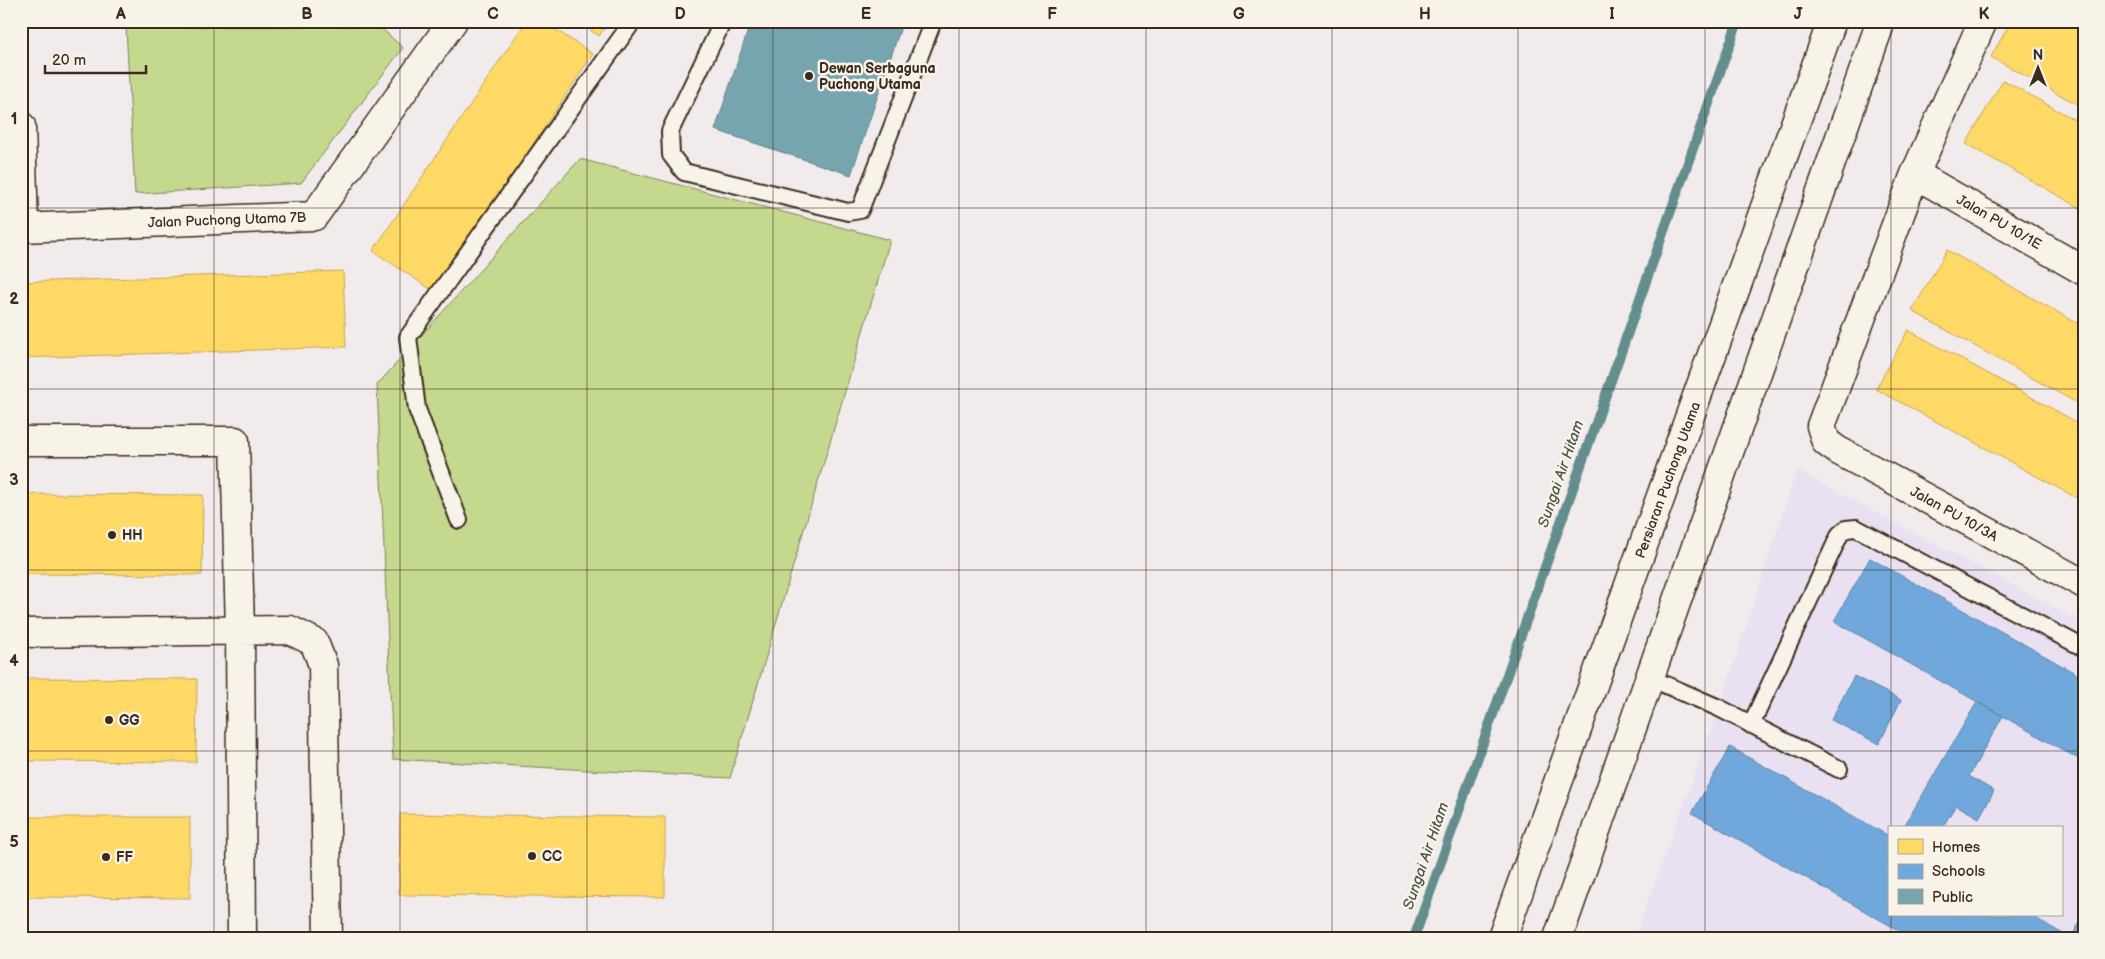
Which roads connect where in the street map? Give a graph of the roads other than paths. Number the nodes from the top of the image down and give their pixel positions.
1 (453, 21) edge
2 (633, 21) edge
3 (723, 21) edge
4 (933, 21) edge
5 (1832, 21) edge
6 (1881, 21) edge
7 (1983, 21) edge
8 (21, 126) edge
9 (1915, 174) junction
10 (23, 228) edge
11 (2084, 271) edge
12 (21, 441) edge
13 (459, 520) dead end
14 (2084, 584) edge
15 (240, 630) junction
16 (21, 633) edge
17 (2084, 648) edge
18 (1650, 678) junction
19 (1751, 725) junction
20 (1838, 769) dead end
21 (242, 938) edge
22 (328, 938) edge
23 (1502, 938) edge
24 (1558, 938) edge

1 - 10 street, Jalan Puchong Utama 7B
2 - 13 lane
3 - 4 lane
5 - 23 street, Persiaran Puchong Utama
6 - 18 street
7 - 9 street
8 - 10 street
9 - 11 street, Jalan PU 10/1E
9 - 14 street, Jalan PU 10/3A
12 - 15 street
15 - 16 street
15 - 21 street
15 - 22 street
17 - 19 lane
18 - 19 lane
18 - 24 street
19 - 20 lane

